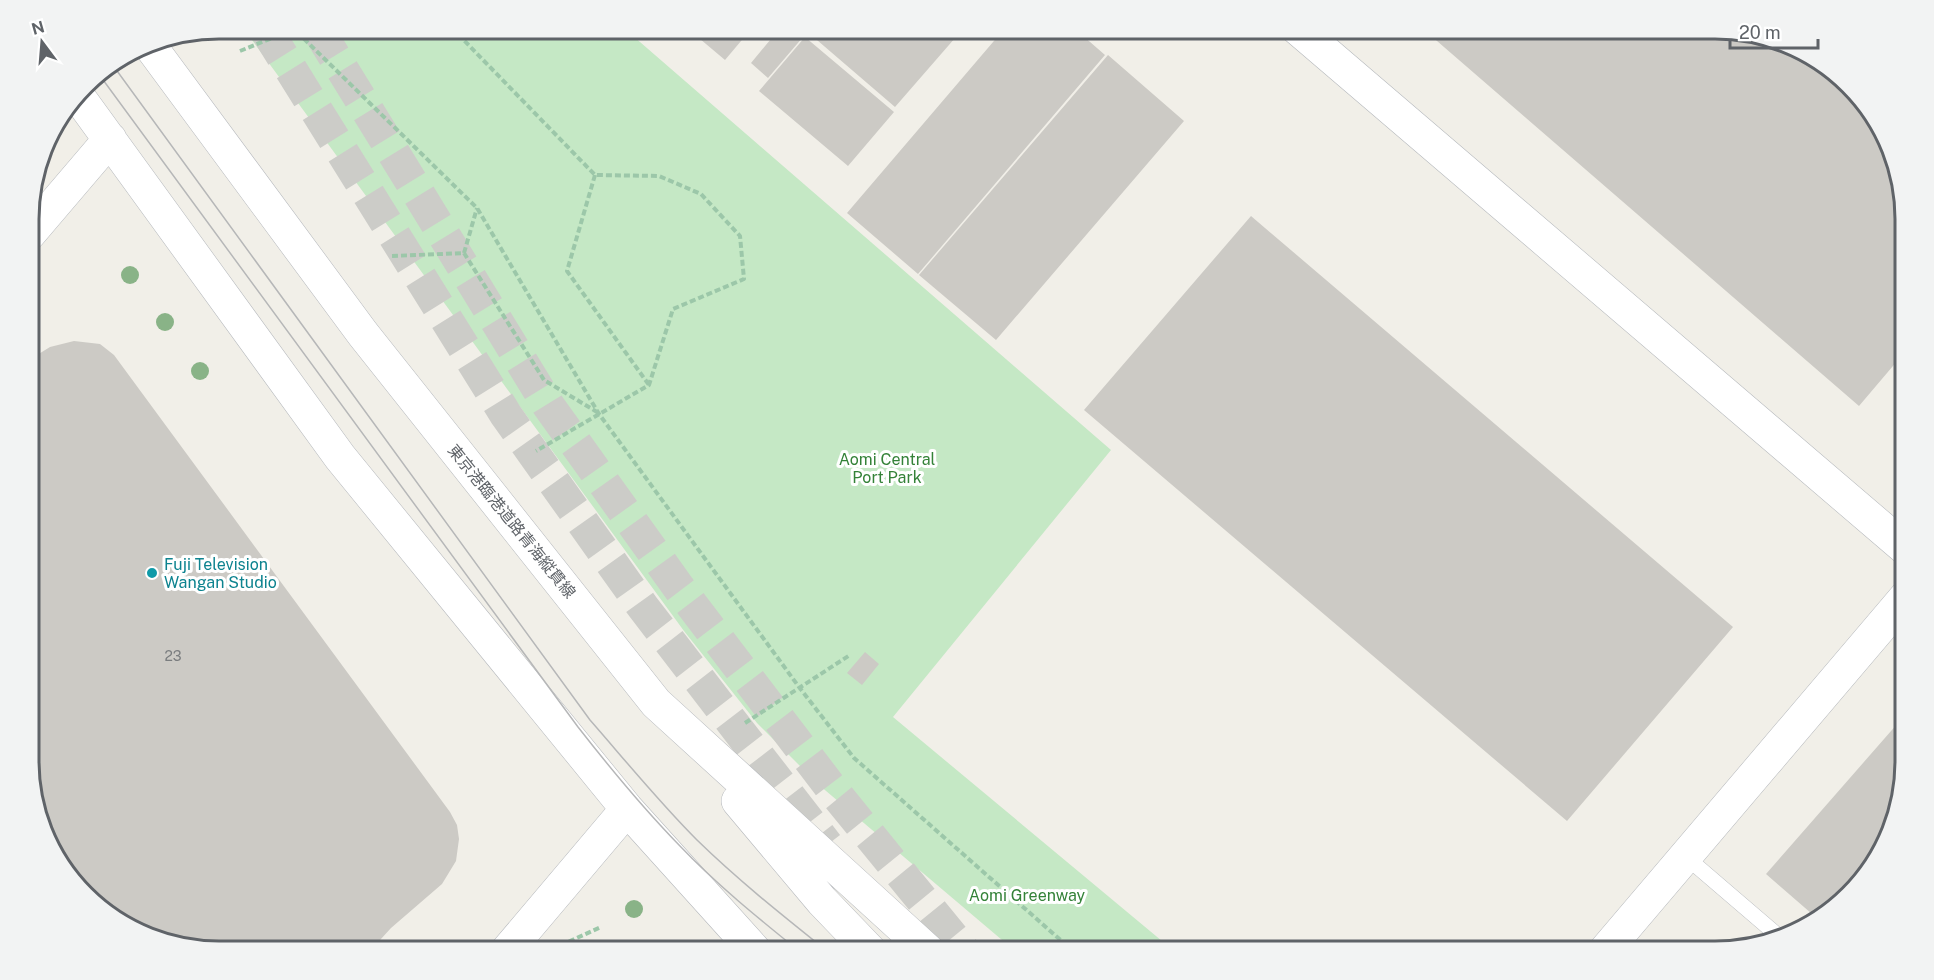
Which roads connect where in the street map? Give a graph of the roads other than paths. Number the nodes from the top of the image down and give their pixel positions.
1 (1310, 39) edge
2 (154, 51) edge
3 (83, 102) edge
4 (110, 139) junction
5 (39, 222) edge
6 (1895, 539) edge
7 (1895, 610) edge
8 (656, 703) junction
9 (627, 809) junction
10 (1685, 856) junction
11 (1773, 931) edge
12 (515, 941) edge
13 (746, 941) edge
14 (860, 941) edge
15 (917, 941) edge
16 (1613, 941) edge

1 - 6 street
2 - 8 street, 東京港臨港道路青海縦貫線
3 - 4 street
4 - 5 street
4 - 9 street
7 - 10 street
8 - 14 street
8 - 15 street, 東京港臨港道路青海縦貫線
9 - 12 street
9 - 13 street
10 - 11 lane
10 - 16 street

